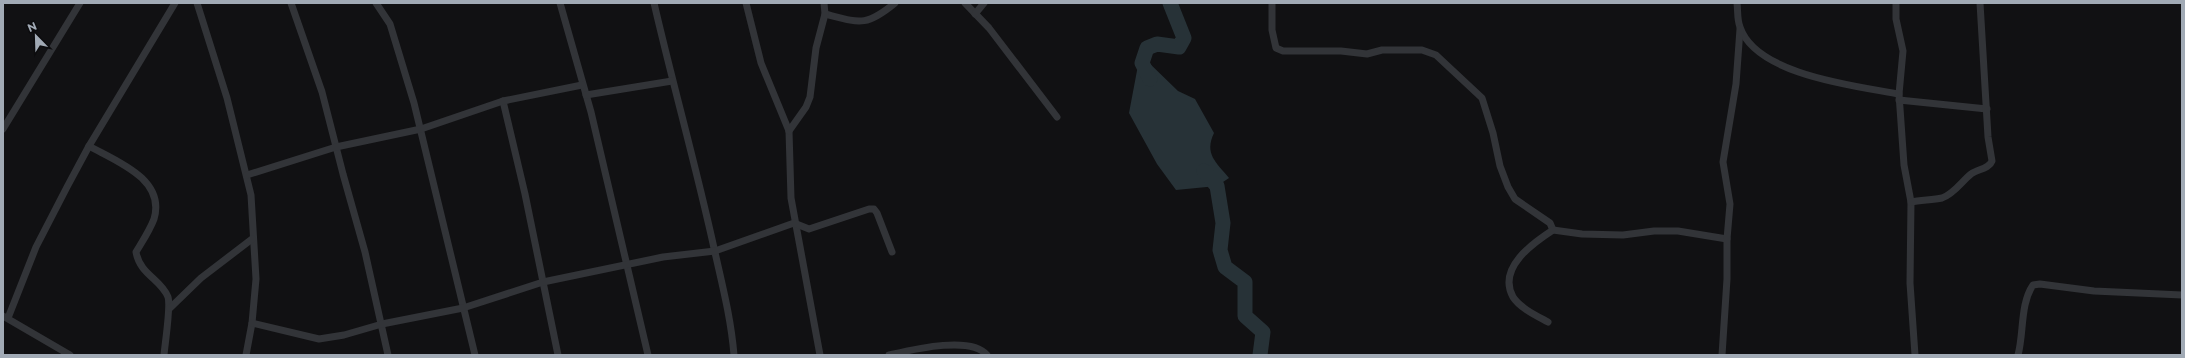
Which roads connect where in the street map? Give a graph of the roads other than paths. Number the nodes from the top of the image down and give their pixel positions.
1 (80, 3) edge
2 (175, 3) edge
3 (197, 3) edge
4 (291, 3) edge
5 (376, 3) edge
6 (560, 3) edge
7 (654, 3) edge
8 (746, 3) edge
9 (824, 3) edge
10 (896, 3) edge
11 (965, 3) edge
12 (984, 3) edge
13 (1272, 3) edge
14 (1737, 3) edge
15 (1896, 3) edge
16 (1980, 3) edge
17 (825, 14) junction
18 (975, 14) junction
19 (1740, 29) junction
20 (672, 81) junction
21 (582, 85) junction
22 (586, 95) junction
23 (1899, 97) junction
24 (503, 101) junction
25 (1986, 109) junction
26 (1057, 116) dead end
27 (3, 129) edge
28 (421, 129) junction
29 (788, 130) junction
30 (89, 146) junction
31 (336, 147) junction
32 (247, 175) junction
33 (1911, 202) junction
34 (794, 223) junction
35 (1553, 230) junction
36 (1727, 239) junction
37 (252, 240) junction
38 (715, 251) junction
39 (892, 252) dead end
40 (626, 264) junction
41 (543, 282) junction
42 (2182, 295) edge
43 (170, 308) junction
44 (463, 308) junction
45 (5, 317) edge
46 (1548, 322) dead end
47 (252, 323) junction
48 (382, 324) junction
49 (70, 355) edge
50 (164, 355) edge
51 (246, 355) edge
52 (388, 355) edge
53 (475, 355) edge
54 (558, 355) edge
55 (648, 355) edge
56 (734, 355) edge
57 (820, 355) edge
58 (889, 355) edge
59 (987, 355) edge
60 (1722, 355) edge
61 (1915, 355) edge
62 (2018, 355) edge

1 - 27 street
2 - 30 street
3 - 32 street
4 - 31 street
5 - 28 street
6 - 21 street
7 - 20 street
8 - 29 street
9 - 17 street
10 - 17 street
11 - 18 street
12 - 18 street
13 - 35 street
14 - 19 street
15 - 23 street
16 - 25 street
17 - 29 street
18 - 26 street
19 - 23 street
19 - 36 street
20 - 22 street
20 - 38 street
21 - 22 street
21 - 24 street
22 - 40 street
23 - 25 street
23 - 33 street
24 - 28 street
24 - 41 street
25 - 33 street
28 - 31 street
28 - 44 street
29 - 34 street
30 - 43 street
30 - 45 street
31 - 32 street
31 - 48 street
32 - 37 street
33 - 61 street
34 - 38 street
34 - 39 street
34 - 57 street
35 - 36 street
35 - 46 street
36 - 60 street
37 - 43 street
37 - 47 street
38 - 40 street
38 - 56 street
40 - 41 street
40 - 55 street
41 - 44 street
41 - 54 street
42 - 62 street
43 - 50 street
44 - 48 street
44 - 53 street
45 - 49 street
47 - 48 street
47 - 51 street
48 - 52 street
58 - 59 street

